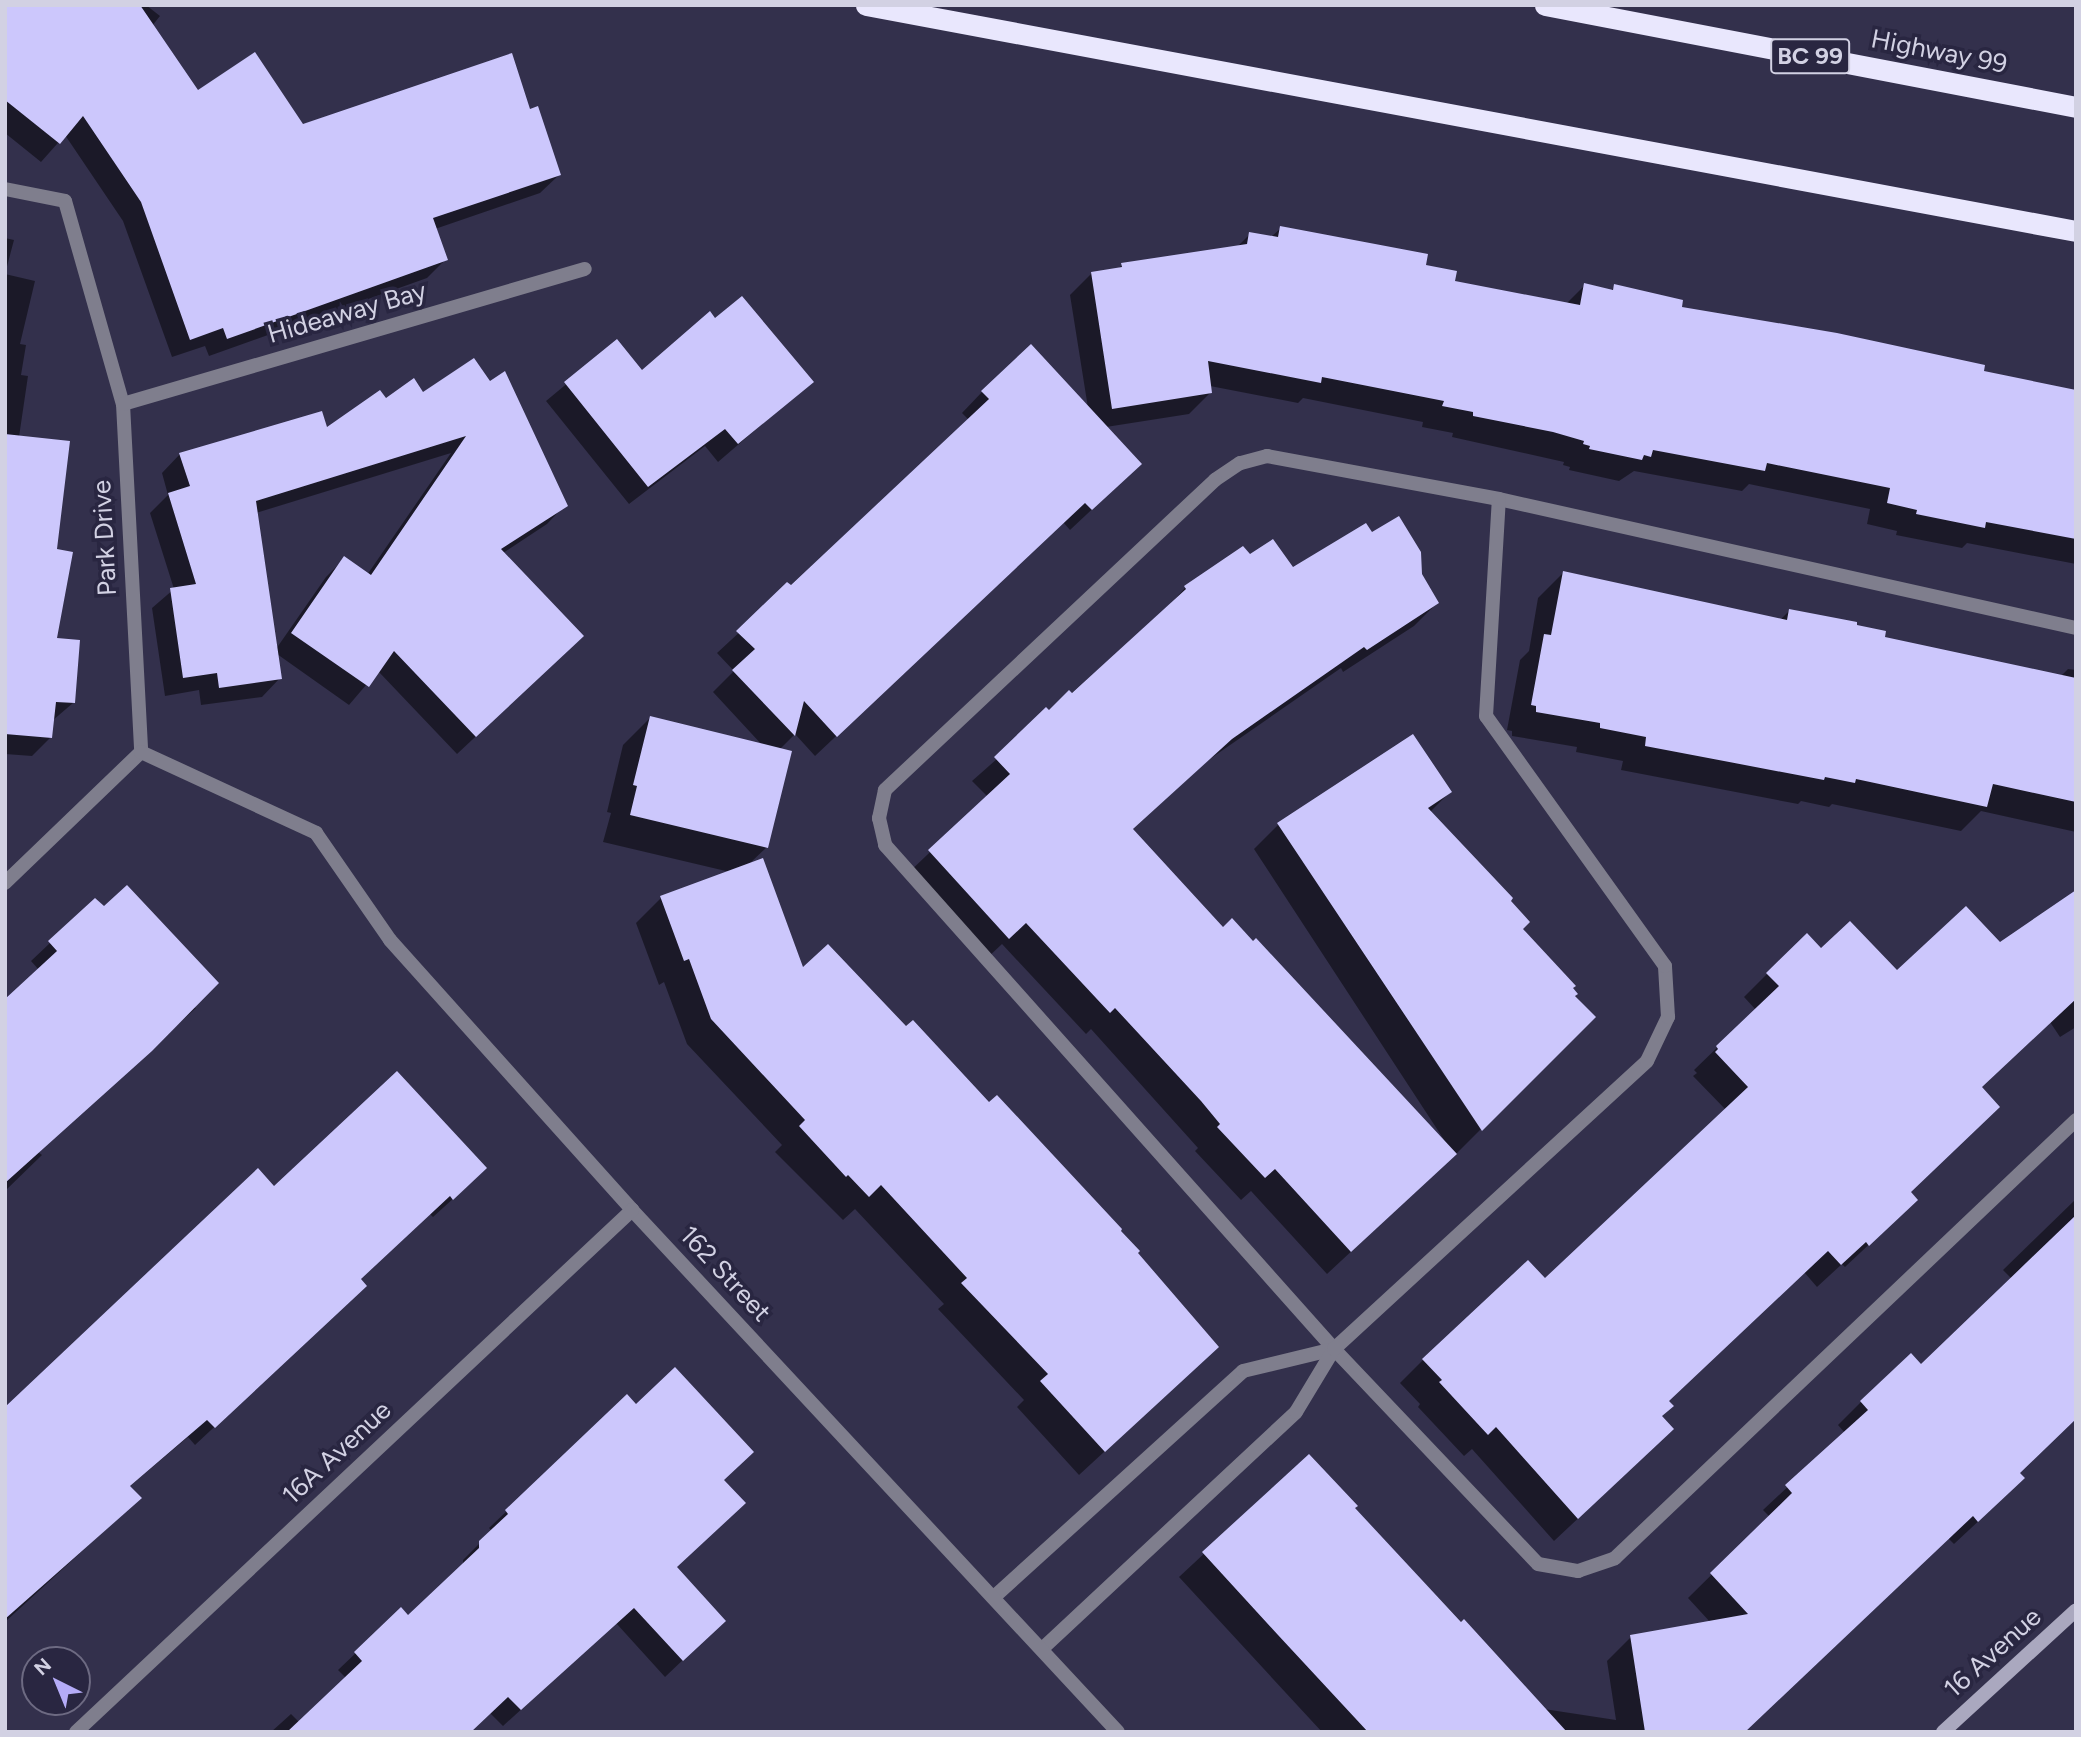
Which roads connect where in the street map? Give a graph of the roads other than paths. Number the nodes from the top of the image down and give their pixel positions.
1 (866, 5) edge
2 (1545, 5) edge
3 (2076, 107) edge
4 (5, 189) edge
5 (2076, 231) edge
6 (585, 269) dead end
7 (123, 404) junction
8 (1499, 499) junction
9 (2076, 628) edge
10 (141, 752) junction
11 (5, 883) edge
12 (2076, 1120) edge
13 (632, 1210) junction
14 (1334, 1349) junction
15 (995, 1597) junction
16 (2076, 1611) edge
17 (1042, 1649) junction
18 (76, 1732) edge
19 (1118, 1732) edge
20 (1943, 1732) edge

1 - 5 highway
2 - 3 highway, Highway 99 / BC 99
4 - 7 street, Park Drive
6 - 7 street, Hideaway Bay
7 - 10 street, Park Drive
8 - 9 street
8 - 14 street
8 - 14 street
10 - 11 street
10 - 13 street, 162 Street
12 - 14 street
13 - 15 street, 162 Street
13 - 18 street, 16A Avenue
14 - 15 street
14 - 17 street
15 - 17 street, 162 Street
16 - 20 main road, 16 Avenue
17 - 19 street, 162 Street

